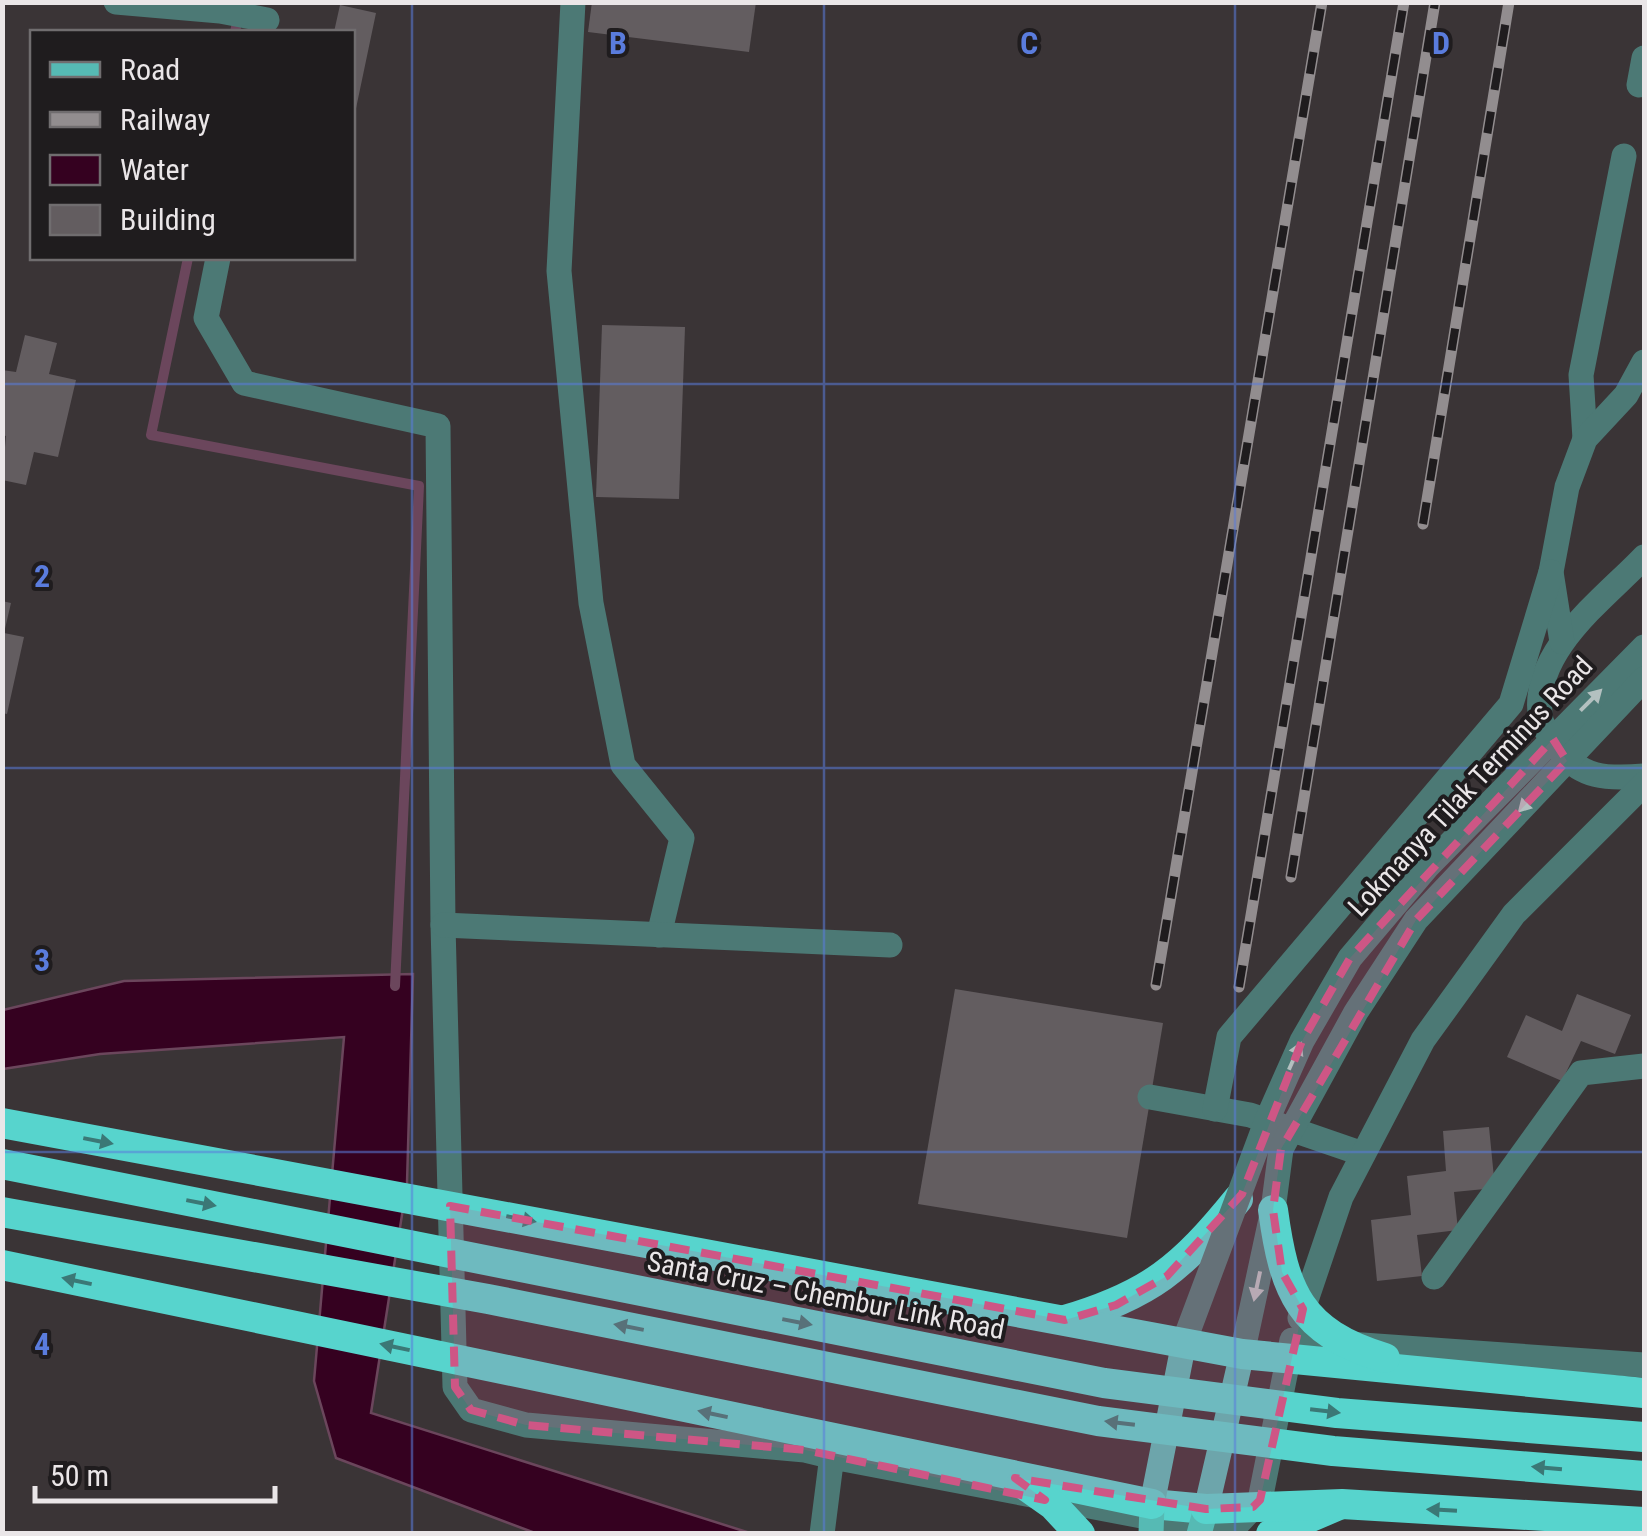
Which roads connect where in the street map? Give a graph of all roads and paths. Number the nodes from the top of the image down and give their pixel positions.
1 (116, 2) edge
2 (573, 2) edge
3 (263, 18) edge
4 (1644, 58) edge
5 (1640, 85) dead end
6 (1624, 156) dead end
7 (218, 260) edge
8 (1644, 362) edge
9 (1585, 439) junction
10 (1644, 557) edge
11 (1551, 572) junction
12 (1562, 642) junction
13 (1644, 646) edge
14 (1644, 679) edge
15 (1644, 776) edge
16 (1644, 784) edge
17 (443, 925) junction
18 (659, 934) junction
19 (890, 945) dead end
20 (1644, 1066) edge
21 (1150, 1097) dead end
22 (1215, 1108) junction
23 (2, 1123) edge
24 (1363, 1154) junction
25 (2, 1164) edge
26 (1242, 1194) junction
27 (1273, 1210) junction
28 (2, 1212) edge
29 (2, 1265) edge
30 (1434, 1277) dead end
31 (1064, 1320) junction
32 (1292, 1340) junction
33 (1184, 1342) junction
34 (1242, 1354) junction
35 (1644, 1365) edge
36 (1446, 1373) junction
37 (1644, 1392) edge
38 (1644, 1437) edge
39 (838, 1458) junction
40 (1644, 1476) edge
41 (1014, 1478) junction
42 (1342, 1504) junction
43 (1151, 1519) edge
44 (1203, 1521) edge
45 (1644, 1522) edge
46 (822, 1534) edge
47 (1080, 1534) edge
48 (1270, 1534) edge

1 - 3 street
2 - 18 street
4 - 5 street
6 - 9 street
7 - 17 street
8 - 9 street
9 - 11 street
10 - 12 street
11 - 12 street
11 - 22 street
12 - 15 street
26 -> 13 street, Lokmanya Tilak Terminus Road, bridge
14 -> 27 street, Lokmanya Tilak Terminus Road, bridge
16 - 24 street
17 - 18 street
17 - 39 street
18 - 19 street
20 - 30 street
21 - 22 street
22 - 24 street
23 -> 31 highway, bridge
24 - 32 street
25 -> 38 highway, Santa Cruz – Chembur Link Road, bridge
26 - 31 highway, bridge
26 - 33 street, Lokmanya Tilak Terminus Road, bridge
27 -> 34 street, Lokmanya Tilak Terminus Road, bridge
27 - 36 highway, bridge
40 -> 28 highway, bridge
41 -> 29 highway, bridge
31 - 33 highway, bridge
32 - 35 street
32 - 39 street
33 - 34 highway, bridge
33 - 43 main road, Lokmanya Tilak Terminus Road, bridge
34 - 36 highway, bridge
34 - 44 main road, Lokmanya Tilak Terminus Road, bridge
36 - 37 highway, bridge
39 - 46 street
41 - 43 highway, bridge
41 - 47 highway, bridge
42 - 44 highway, bridge
45 -> 42 highway, bridge
42 - 48 highway
43 - 44 highway

